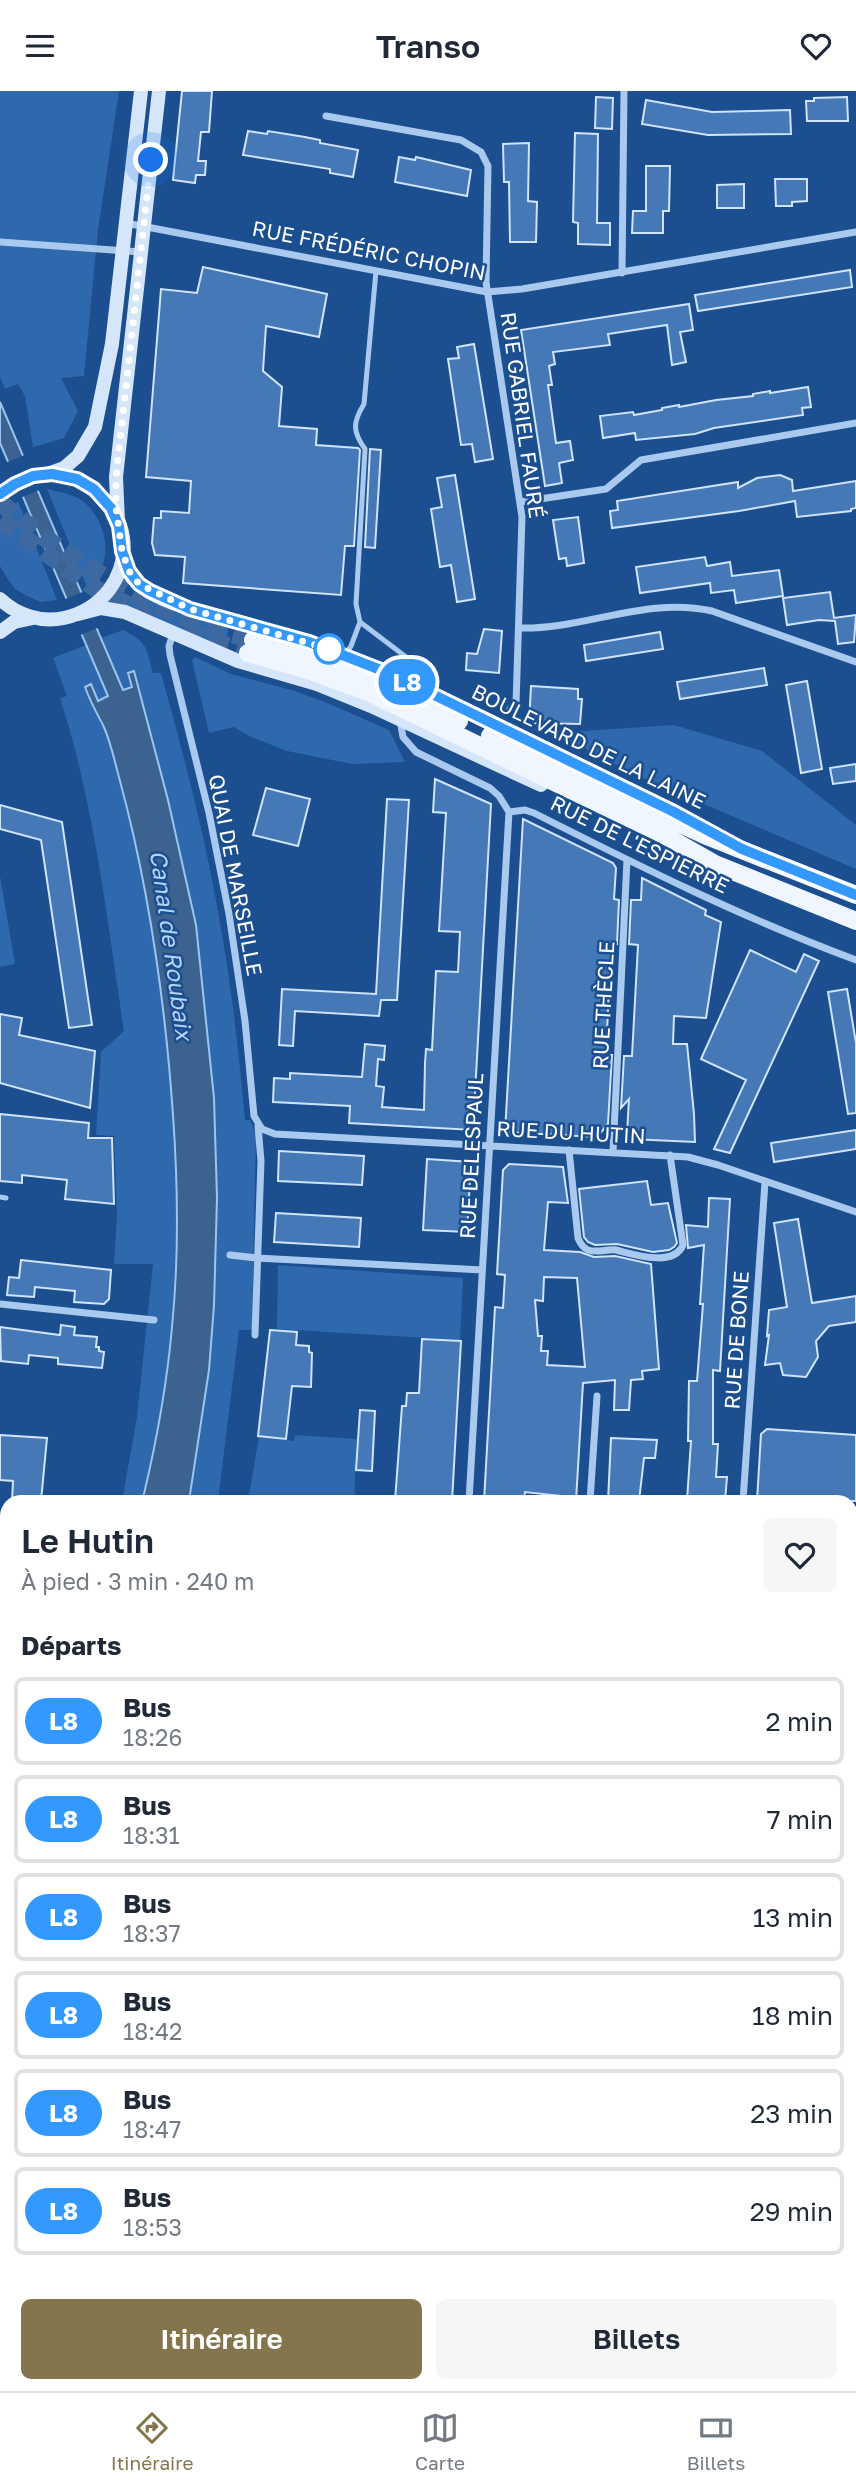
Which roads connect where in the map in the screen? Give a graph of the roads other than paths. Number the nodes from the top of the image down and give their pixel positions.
1 (141, 91) edge
2 (159, 91) edge
3 (624, 91) edge
4 (326, 116) dead end
5 (125, 223) junction
6 (144, 225) junction
7 (856, 232) edge
8 (0, 242) edge
9 (122, 251) junction
10 (141, 252) junction
11 (376, 271) junction
12 (622, 273) junction
13 (487, 292) junction
14 (856, 423) edge
15 (46, 475) junction
16 (6, 486) edge
17 (520, 502) junction
18 (118, 521) junction
19 (122, 551) junction
20 (0, 599) edge
21 (100, 605) junction
22 (36, 618) junction
23 (360, 622) junction
24 (519, 628) junction
25 (0, 632) edge
26 (173, 633) junction
27 (345, 655) junction
28 (856, 662) edge
29 (432, 694) junction
30 (510, 709) dead end
31 (400, 720) junction
32 (509, 813) junction
33 (742, 849) junction
34 (627, 860) junction
35 (715, 864) junction
36 (856, 895) edge
37 (856, 921) edge
38 (856, 960) edge
39 (258, 1125) junction
40 (489, 1145) junction
41 (569, 1150) junction
42 (613, 1152) junction
43 (670, 1156) junction
44 (765, 1182) junction
45 (856, 1212) edge
46 (230, 1255) dead end
47 (257, 1258) junction
48 (482, 1270) junction
49 (0, 1304) edge
50 (154, 1320) dead end
51 (255, 1335) dead end
52 (597, 1396) dead end
53 (470, 1495) edge
54 (590, 1495) edge
55 (743, 1495) edge

1 - 5 main road
2 - 6 main road
3 - 12 street
4 - 13 street, RUE GABRIEL FAURÉ
5 - 6 street, RUE FRÉDÉRIC CHOPIN
5 - 9 main road
6 - 10 main road
6 - 11 street, RUE FRÉDÉRIC CHOPIN
7 - 12 street, RUE FRÉDÉRIC CHOPIN
8 - 9 street
9 - 10 street
9 - 15 main road
10 - 18 main road
11 - 13 street, RUE FRÉDÉRIC CHOPIN
11 - 23 lane
12 - 13 street, RUE FRÉDÉRIC CHOPIN
13 - 17 street, RUE GABRIEL FAURÉ
14 - 17 street
15 - 16 main road
15 - 18 main road
17 - 24 street, RUE GABRIEL FAURÉ
18 - 19 main road
19 - 21 main road
19 - 27 main road, BOULEVARD DE LA LAINE
20 - 22 main road
21 - 22 main road
21 - 26 main road
22 - 25 main road
23 - 27 lane
23 - 29 lane
24 - 28 street
24 - 30 street, RUE GABRIEL FAURÉ
26 - 31 main road
26 - 39 street, QUAI DE MARSEILLE
27 - 29 main road, BOULEVARD DE LA LAINE
29 - 33 main road, BOULEVARD DE LA LAINE
31 - 32 street
31 - 35 main road
32 - 34 street, RUE DE L'ESPIERRE
32 - 40 street, RUE DELESPAUL
33 - 35 main road
33 - 36 main road, BOULEVARD DE LA LAINE
34 - 38 street, RUE DE L'ESPIERRE
34 - 42 street, RUE THÈCLE
35 - 37 main road
39 - 40 street, RUE DU HUTIN
39 - 47 street, QUAI DE MARSEILLE
40 - 41 street, RUE DU HUTIN
40 - 48 street, RUE DELESPAUL
41 - 42 street, RUE DU HUTIN
41 - 43 street
42 - 43 street, RUE DU HUTIN
43 - 44 street, RUE DU HUTIN
44 - 45 street, RUE DU HUTIN
44 - 55 street, RUE DE BONE
46 - 47 street
47 - 48 street
47 - 51 street, QUAI DE MARSEILLE
48 - 53 street, RUE DELESPAUL
49 - 50 street
52 - 54 street

